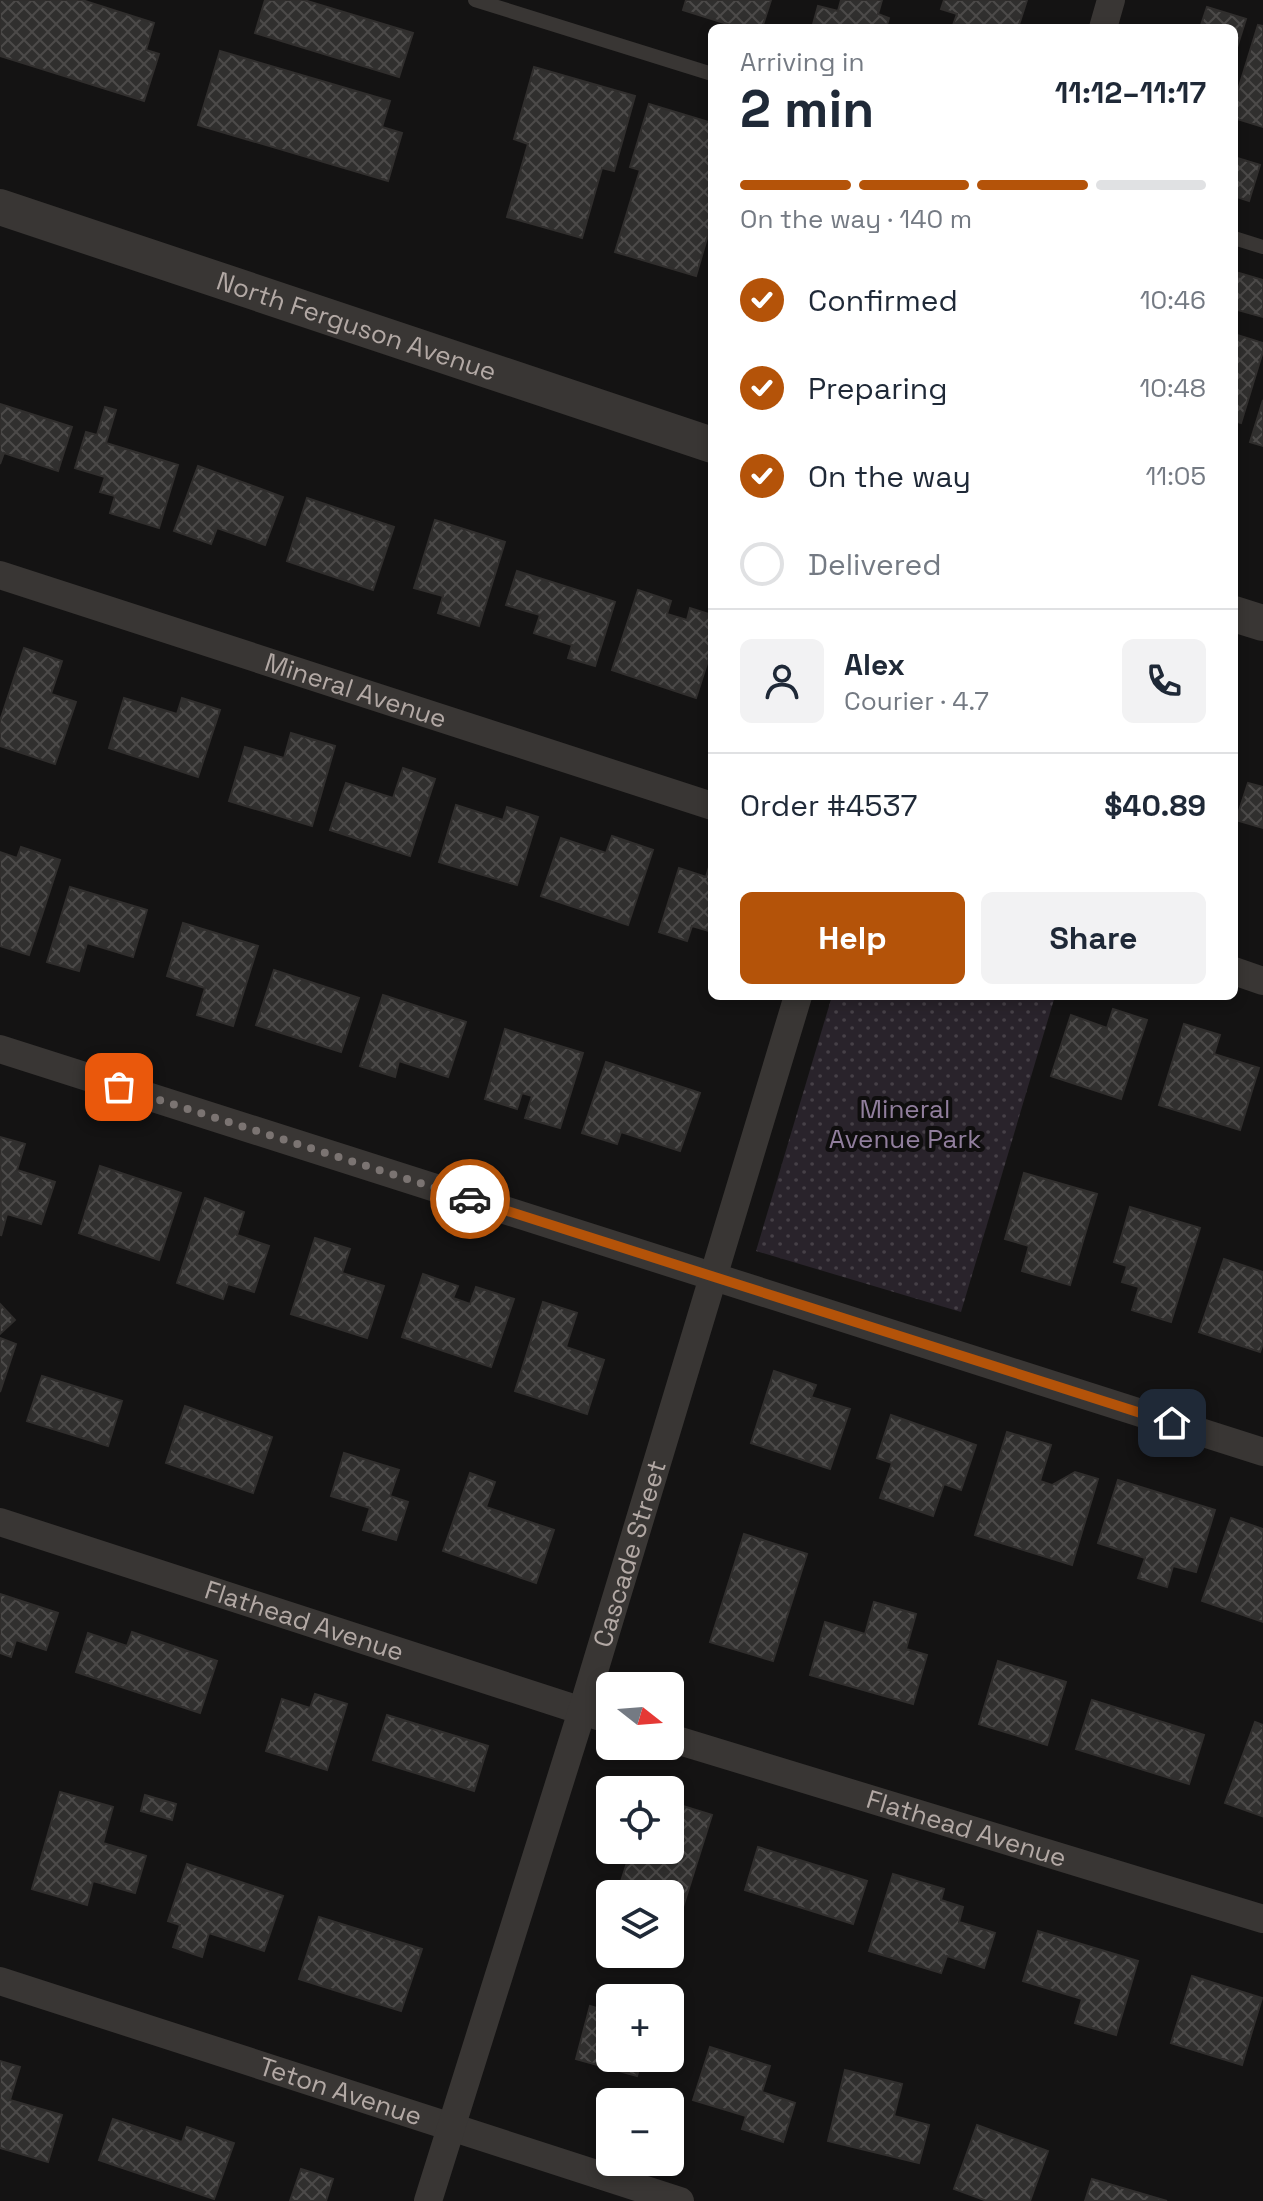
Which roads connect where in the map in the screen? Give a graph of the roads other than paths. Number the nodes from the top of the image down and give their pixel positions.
1 (475, 0) edge
2 (1111, 0) edge
3 (1104, 24) edge
4 (708, 73) edge
5 (0, 207) edge
6 (1238, 239) edge
7 (1263, 247) edge
8 (708, 444) edge
9 (0, 575) edge
10 (1238, 615) edge
11 (1263, 623) edge
12 (708, 805) edge
13 (1238, 972) edge
14 (1263, 981) edge
15 (797, 1000) edge
16 (0, 1049) edge
17 (715, 1277) junction
18 (1263, 1452) edge
19 (0, 1522) edge
20 (582, 1711) junction
21 (596, 1716) edge
22 (684, 1742) edge
23 (1263, 1919) edge
24 (0, 1981) edge
25 (451, 2128) junction
26 (428, 2201) edge
27 (680, 2201) edge

1 - 4 lane
2 - 3 street
5 - 8 street, North Ferguson Avenue
6 - 7 lane
9 - 12 street, Mineral Avenue
10 - 11 street
13 - 14 street
15 - 17 street, Cascade Street
16 - 17 street
17 - 18 street
17 - 20 street, Cascade Street
19 - 20 street, Flathead Avenue
20 - 21 street, Flathead Avenue
20 - 25 street, Cascade Street
22 - 23 street, Flathead Avenue
24 - 25 street, Teton Avenue
25 - 26 street, Cascade Street
25 - 27 street, Teton Avenue

